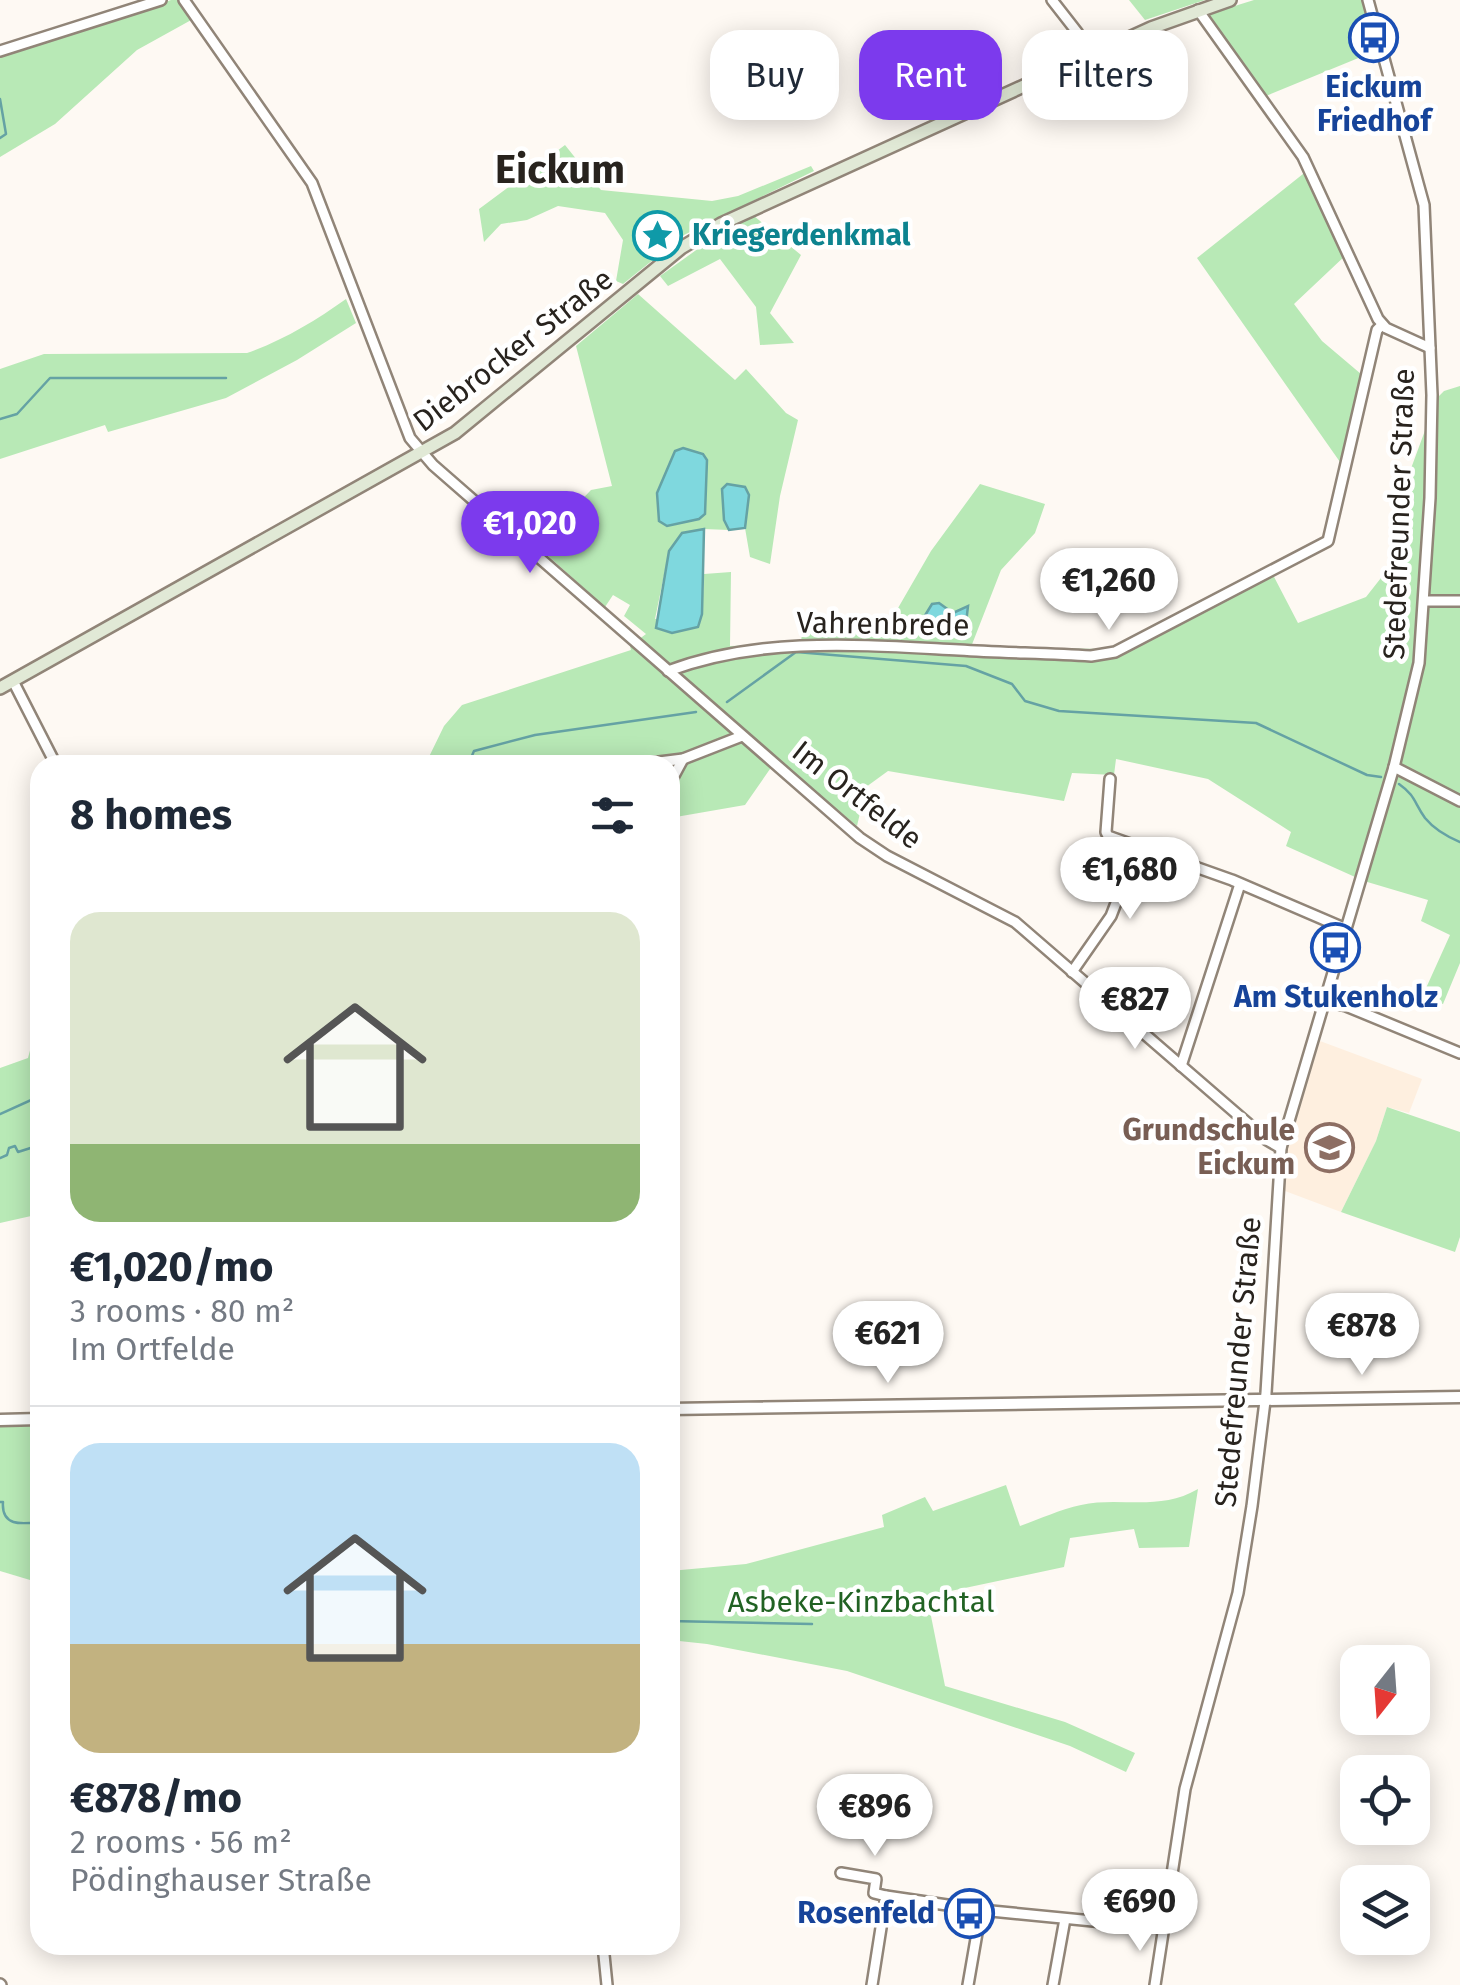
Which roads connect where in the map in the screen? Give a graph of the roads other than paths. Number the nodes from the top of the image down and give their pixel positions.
1 (160, 0) edge
2 (184, 0) edge
3 (1052, 0) edge
4 (1230, 0) edge
5 (1368, 0) edge
6 (1198, 10) junction
7 (1076, 30) edge
8 (1150, 30) edge
9 (0, 51) edge
10 (1022, 86) edge
11 (1382, 325) junction
12 (1430, 348) junction
13 (422, 452) junction
14 (1425, 601) junction
15 (1460, 601) edge
16 (668, 671) junction
17 (13, 681) junction
18 (0, 688) edge
19 (742, 736) junction
20 (51, 755) edge
21 (680, 760) edge
22 (684, 760) junction
23 (680, 766) edge
24 (1394, 767) junction
25 (1110, 779) dead end
26 (1460, 801) edge
27 (1138, 846) junction
28 (1240, 884) junction
29 (1346, 928) junction
30 (1072, 972) junction
31 (1325, 1001) junction
32 (1460, 1053) edge
33 (1181, 1066) junction
34 (1281, 1148) junction
35 (1460, 1397) edge
36 (1264, 1399) junction
37 (680, 1409) edge
38 (30, 1419) edge
39 (0, 1420) edge
40 (841, 1873) dead end
41 (886, 1896) junction
42 (981, 1910) junction
43 (1064, 1919) junction
44 (1164, 1928) junction
45 (604, 1955) edge
46 (607, 1985) edge
47 (872, 1985) edge
48 (968, 1985) edge
49 (1053, 1985) edge
50 (1155, 1985) edge

1 - 9 street
2 - 13 street, Im Ortfelde
3 - 7 street
4 - 6 main road, Diebrocker Straße
5 - 12 street, Stedefreunder Straße
6 - 8 main road, Diebrocker Straße
6 - 11 street
10 - 13 main road, Diebrocker Straße
11 - 12 street
11 - 16 street, Vahrenbrede
12 - 14 street, Stedefreunder Straße
13 - 16 street, Im Ortfelde
13 - 17 main road, Diebrocker Straße
14 - 15 street
14 - 24 street, Stedefreunder Straße
16 - 19 street, Im Ortfelde
17 - 18 main road, Diebrocker Straße
17 - 20 street
19 - 22 street
19 - 30 street, Im Ortfelde
21 - 22 street
22 - 23 street
24 - 26 street
24 - 29 street, Stedefreunder Straße
25 - 27 street
27 - 28 street
27 - 30 street
28 - 29 street
28 - 33 street
29 - 31 street, Stedefreunder Straße
30 - 33 street, Im Ortfelde
31 - 32 street
31 - 34 street, Stedefreunder Straße
33 - 34 street, Im Ortfelde
34 - 36 street, Stedefreunder Straße
35 - 36 street
36 - 37 street
36 - 44 street, Stedefreunder Straße
38 - 39 street
40 - 41 street
41 - 42 street
41 - 47 street
42 - 43 street
42 - 48 street
43 - 44 street
43 - 49 street
44 - 50 street, Stedefreunder Straße
45 - 46 street

